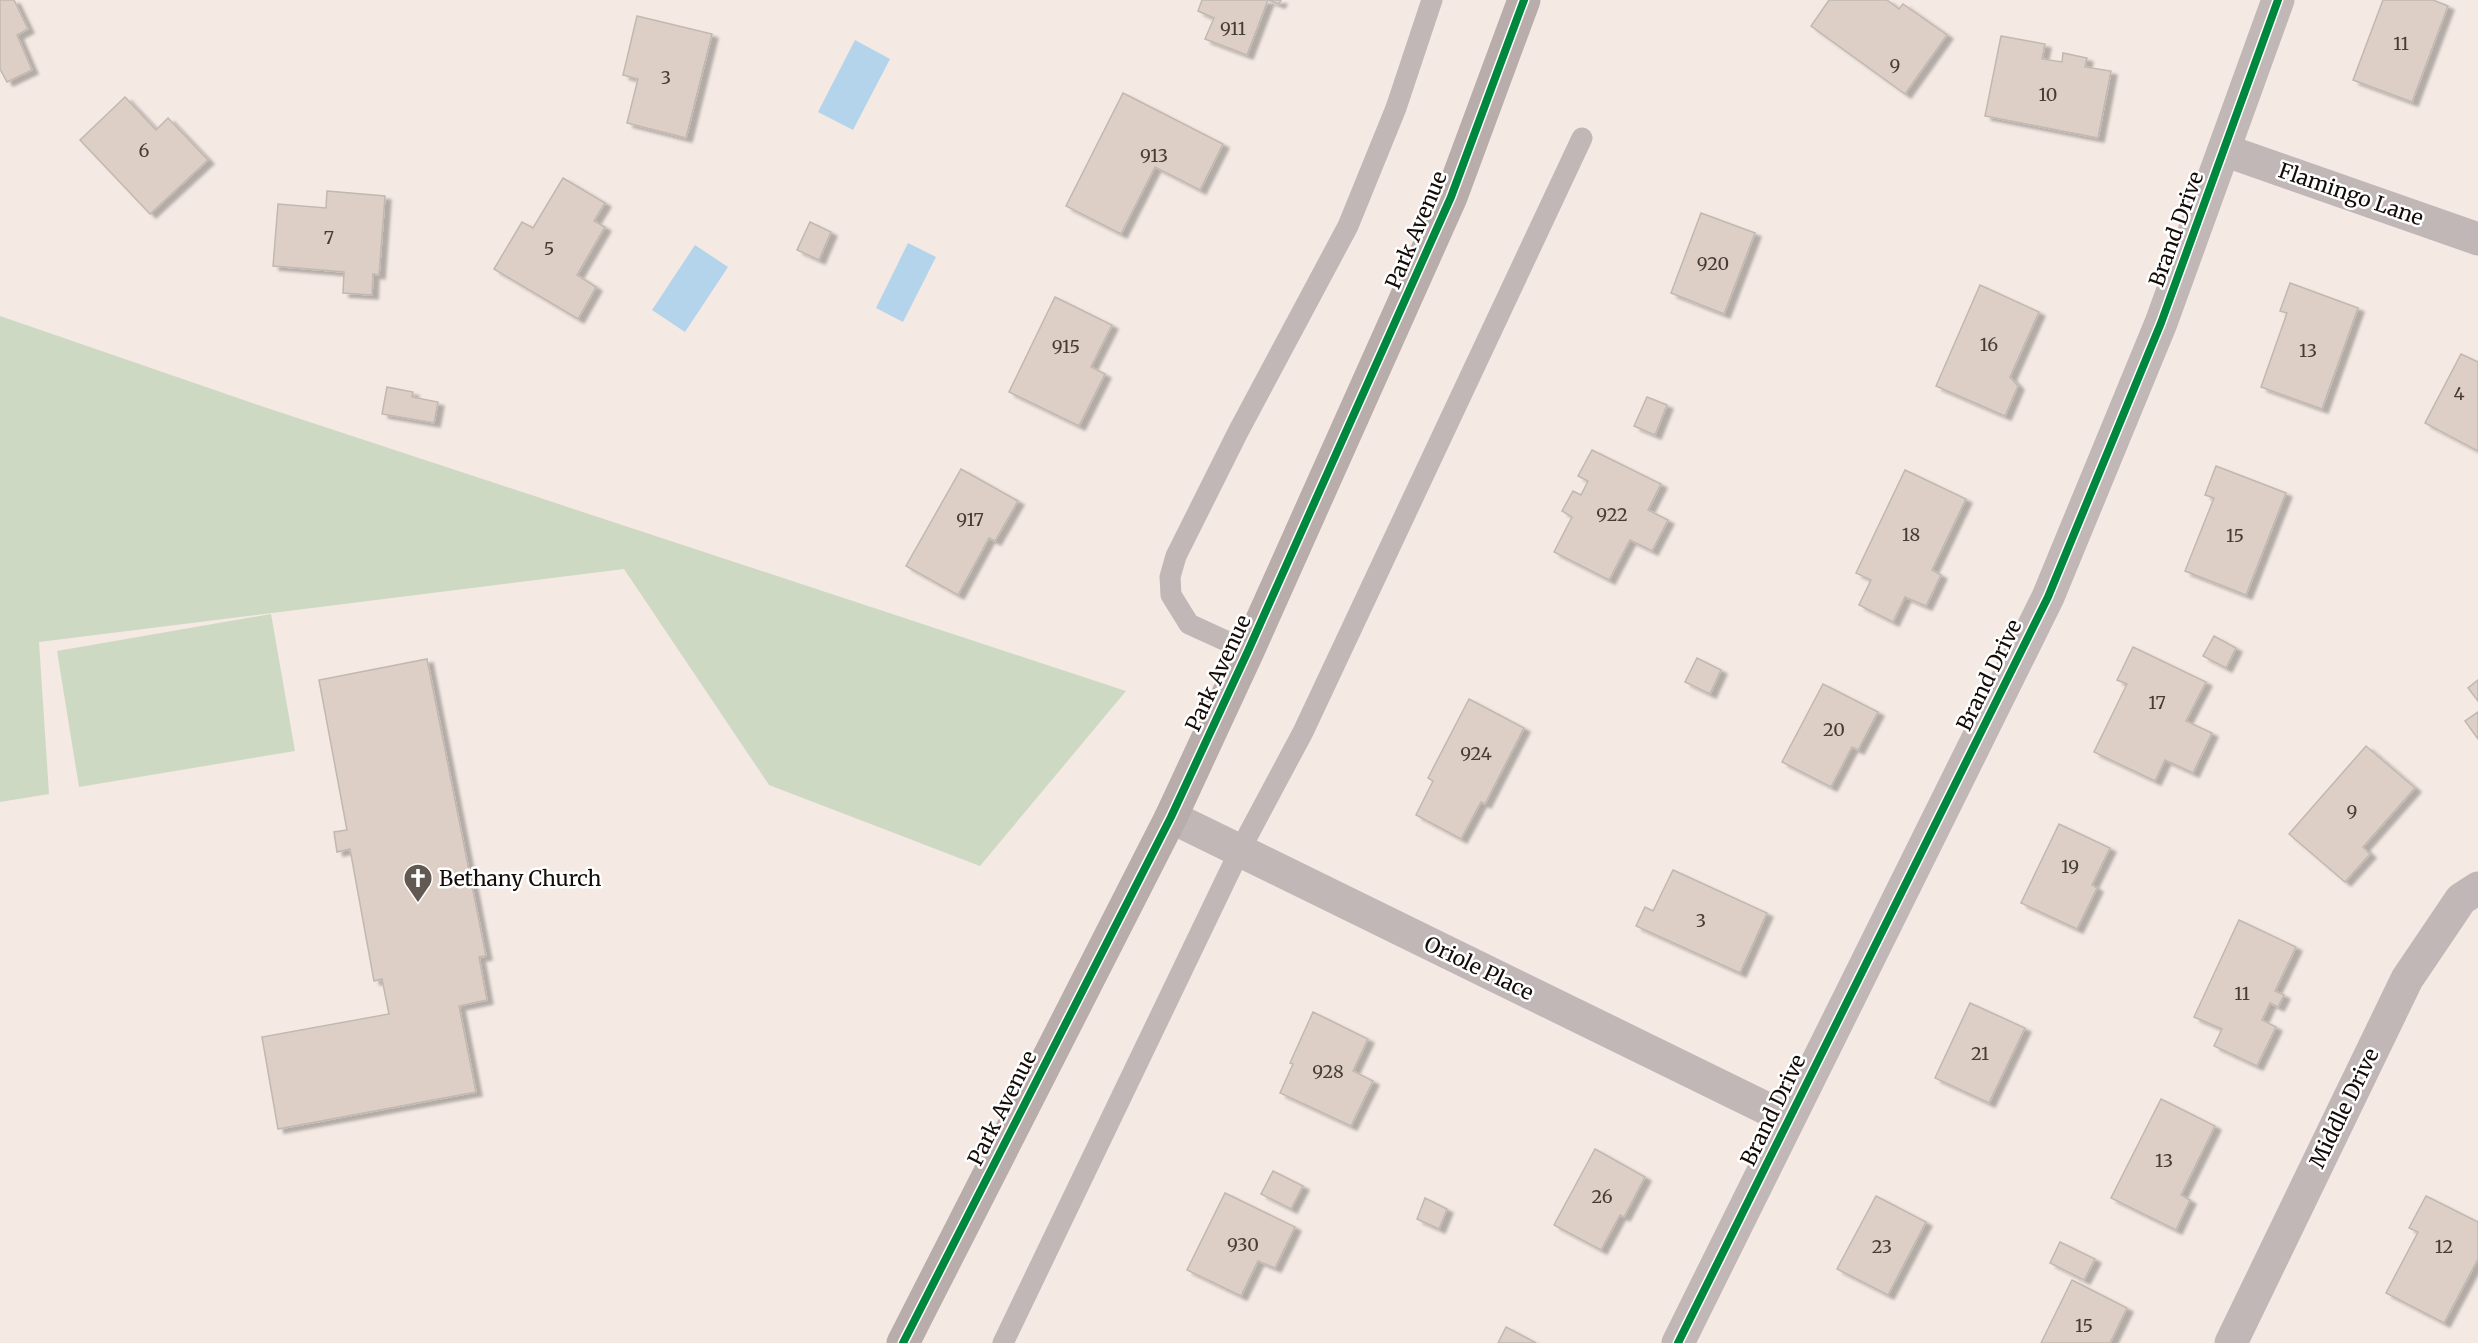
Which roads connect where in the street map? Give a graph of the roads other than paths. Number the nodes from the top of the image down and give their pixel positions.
1 (1432, 0) edge
2 (1524, 0) edge
3 (2278, 0) edge
4 (1582, 138) dead end
5 (2224, 150) junction
6 (2478, 239) edge
7 (1248, 651) junction
8 (1170, 816) junction
9 (1240, 850) junction
10 (2478, 888) edge
11 (1788, 1119) junction
12 (903, 1343) edge
13 (1003, 1343) edge
14 (1678, 1343) edge
15 (2231, 1343) edge

1 - 7 lane
2 - 7 main road, Park Avenue
3 - 5 street, Brand Drive
4 - 9 lane
5 - 6 street, Flamingo Lane
5 - 11 street, Brand Drive
7 - 8 main road, Park Avenue
8 - 9 street, Oriole Place
8 - 12 main road, Park Avenue
9 - 11 street, Oriole Place
9 - 13 lane
10 - 15 street, Middle Drive
11 - 14 street, Brand Drive

